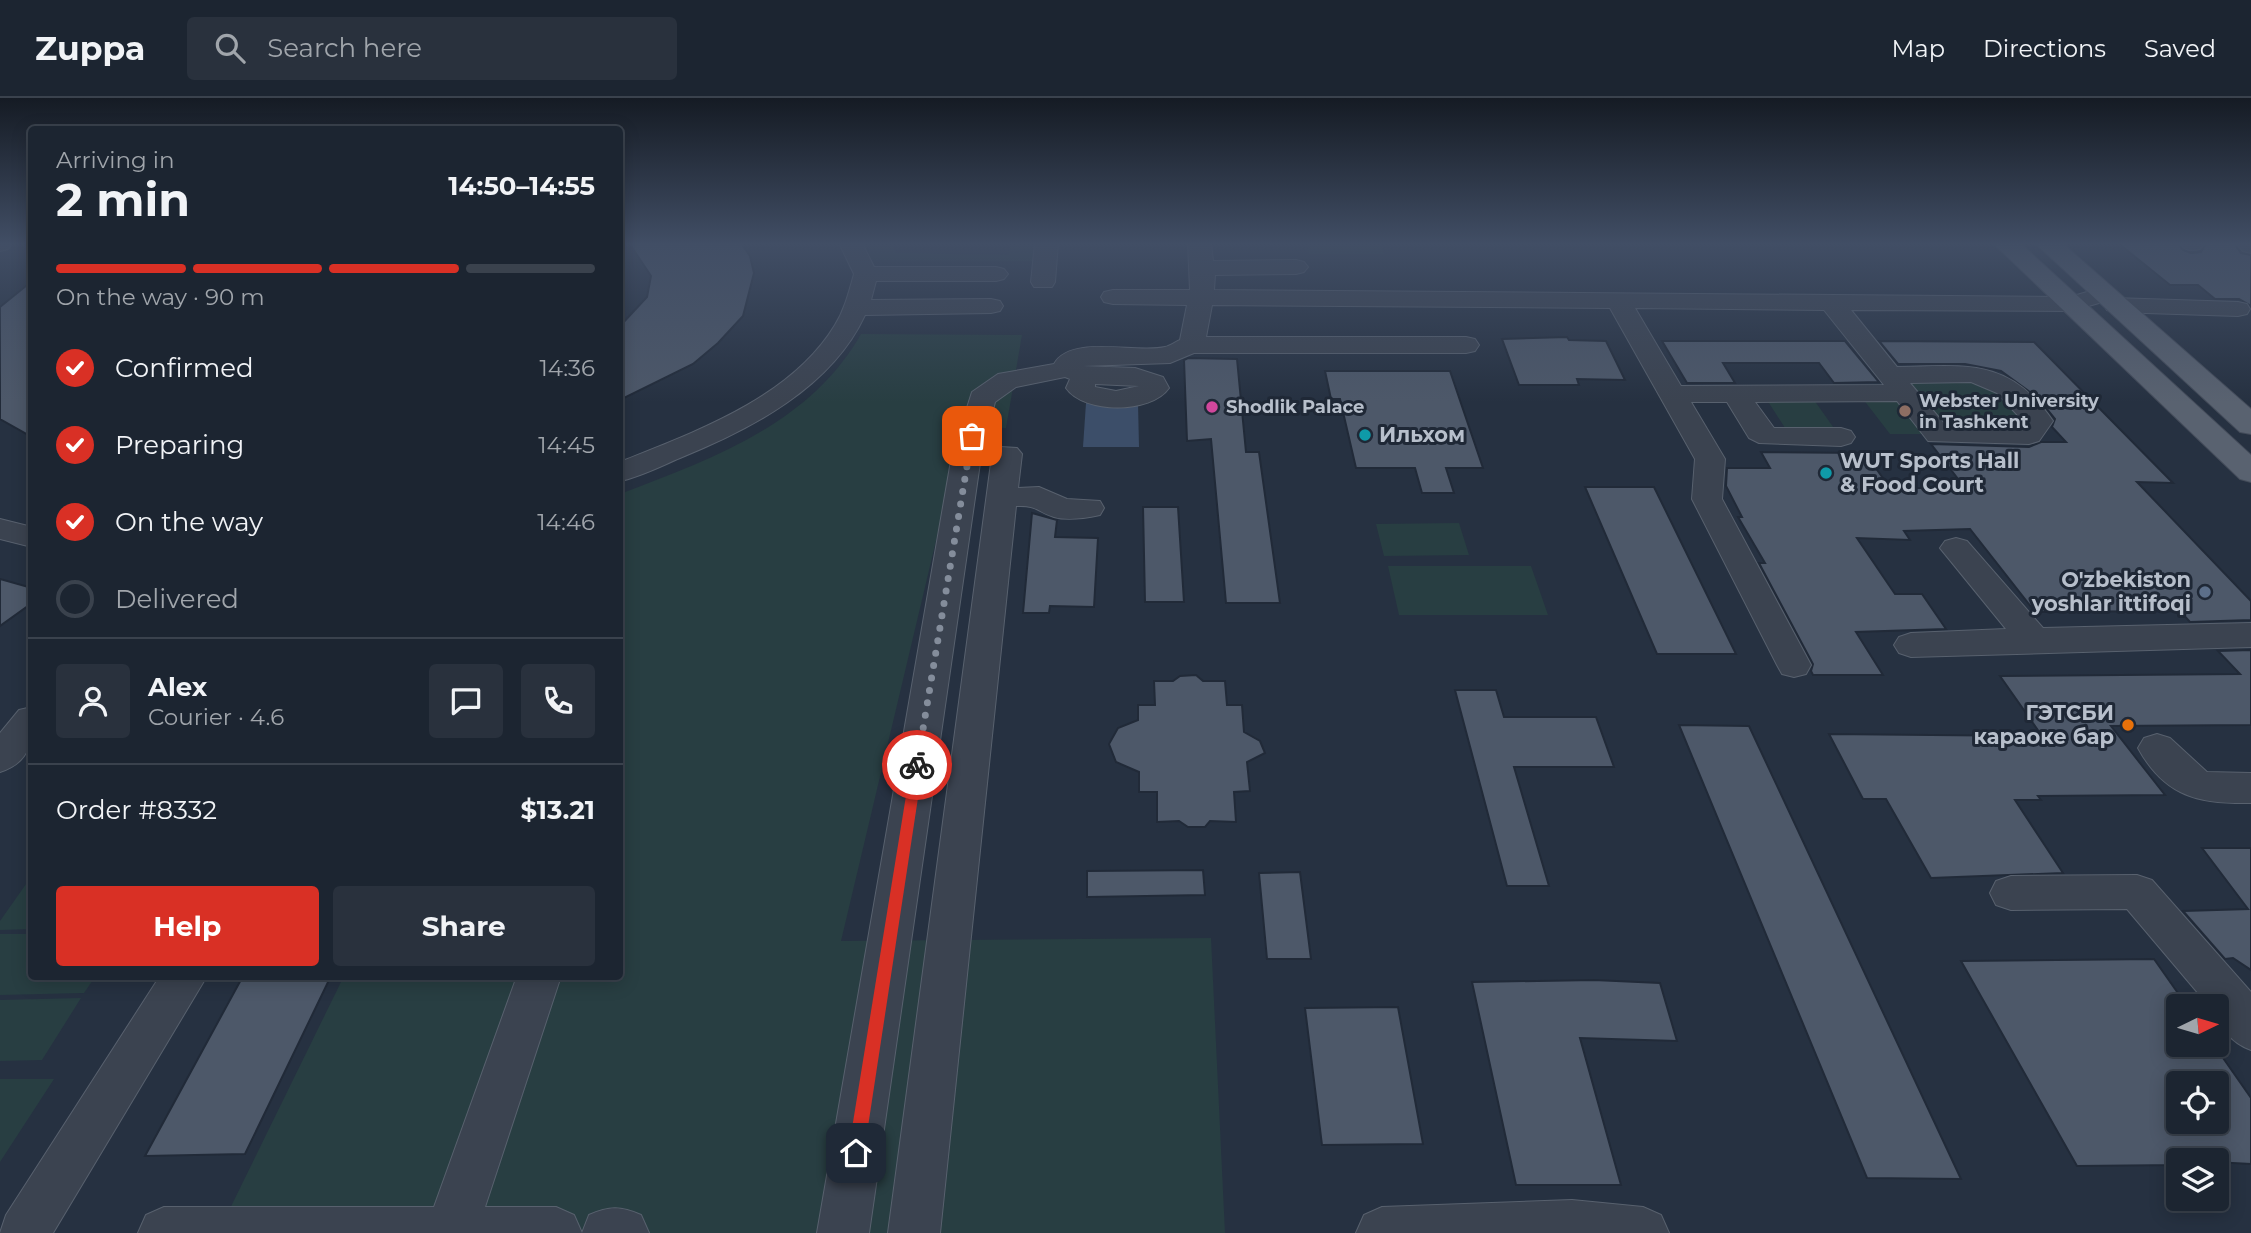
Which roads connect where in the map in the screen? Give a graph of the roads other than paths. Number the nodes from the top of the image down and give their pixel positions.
1 (860, 296) edge
2 (2062, 296) edge
3 (2107, 296) edge
4 (1113, 297) dead end
5 (1201, 298) junction
6 (2110, 299) junction
7 (1618, 301) junction
8 (1832, 303) junction
9 (2071, 304) junction
10 (991, 306) dead end
11 (857, 308) junction
12 (2238, 309) dead end
13 (2157, 341) junction
14 (1189, 345) junction
15 (1466, 345) dead end
16 (1673, 394) junction
17 (1736, 394) junction
18 (2251, 425) edge
19 (1841, 438) dead end
20 (967, 454) junction
21 (623, 471) edge
22 (2251, 472) edge
23 (1002, 498) junction
24 (1089, 508) dead end
25 (0, 529) edge
26 (28, 536) edge
27 (1956, 548) dead end
28 (2251, 635) edge
29 (2034, 640) junction
30 (1911, 645) dead end
31 (1794, 665) dead end
32 (28, 725) edge
33 (2157, 748) dead end
34 (0, 758) edge
35 (2251, 788) edge
36 (2011, 893) dead end
37 (182, 980) edge
38 (538, 980) edge
39 (2251, 1029) edge
40 (451, 1232) edge
41 (24, 1233) edge
42 (164, 1233) edge
43 (556, 1233) edge
44 (607, 1233) edge
45 (624, 1233) edge
46 (843, 1233) edge
47 (914, 1233) edge
48 (1382, 1233) edge
49 (1643, 1233) edge

1 - 11 street
2 - 9 main road
3 - 6 main road
4 - 5 street
5 - 7 street
5 - 14 street
6 - 9 street
6 - 12 street
6 - 13 main road
7 - 8 street
7 - 16 street
8 - 9 street
8 - 17 street
9 - 13 main road
9 - 22 main road
10 - 11 street
11 - 21 street
13 - 18 main road
14 - 15 street
14 - 20 street
16 - 17 street
16 - 31 street
17 - 19 street
20 - 23 street
20 - 46 street
23 - 24 street
23 - 47 street
25 - 26 street
27 - 29 street
28 - 29 street
29 - 30 street
32 - 34 street
33 - 35 street
36 - 39 street
37 - 41 street
38 - 40 street
40 - 42 street
40 - 43 street
44 - 45 street
48 - 49 street

